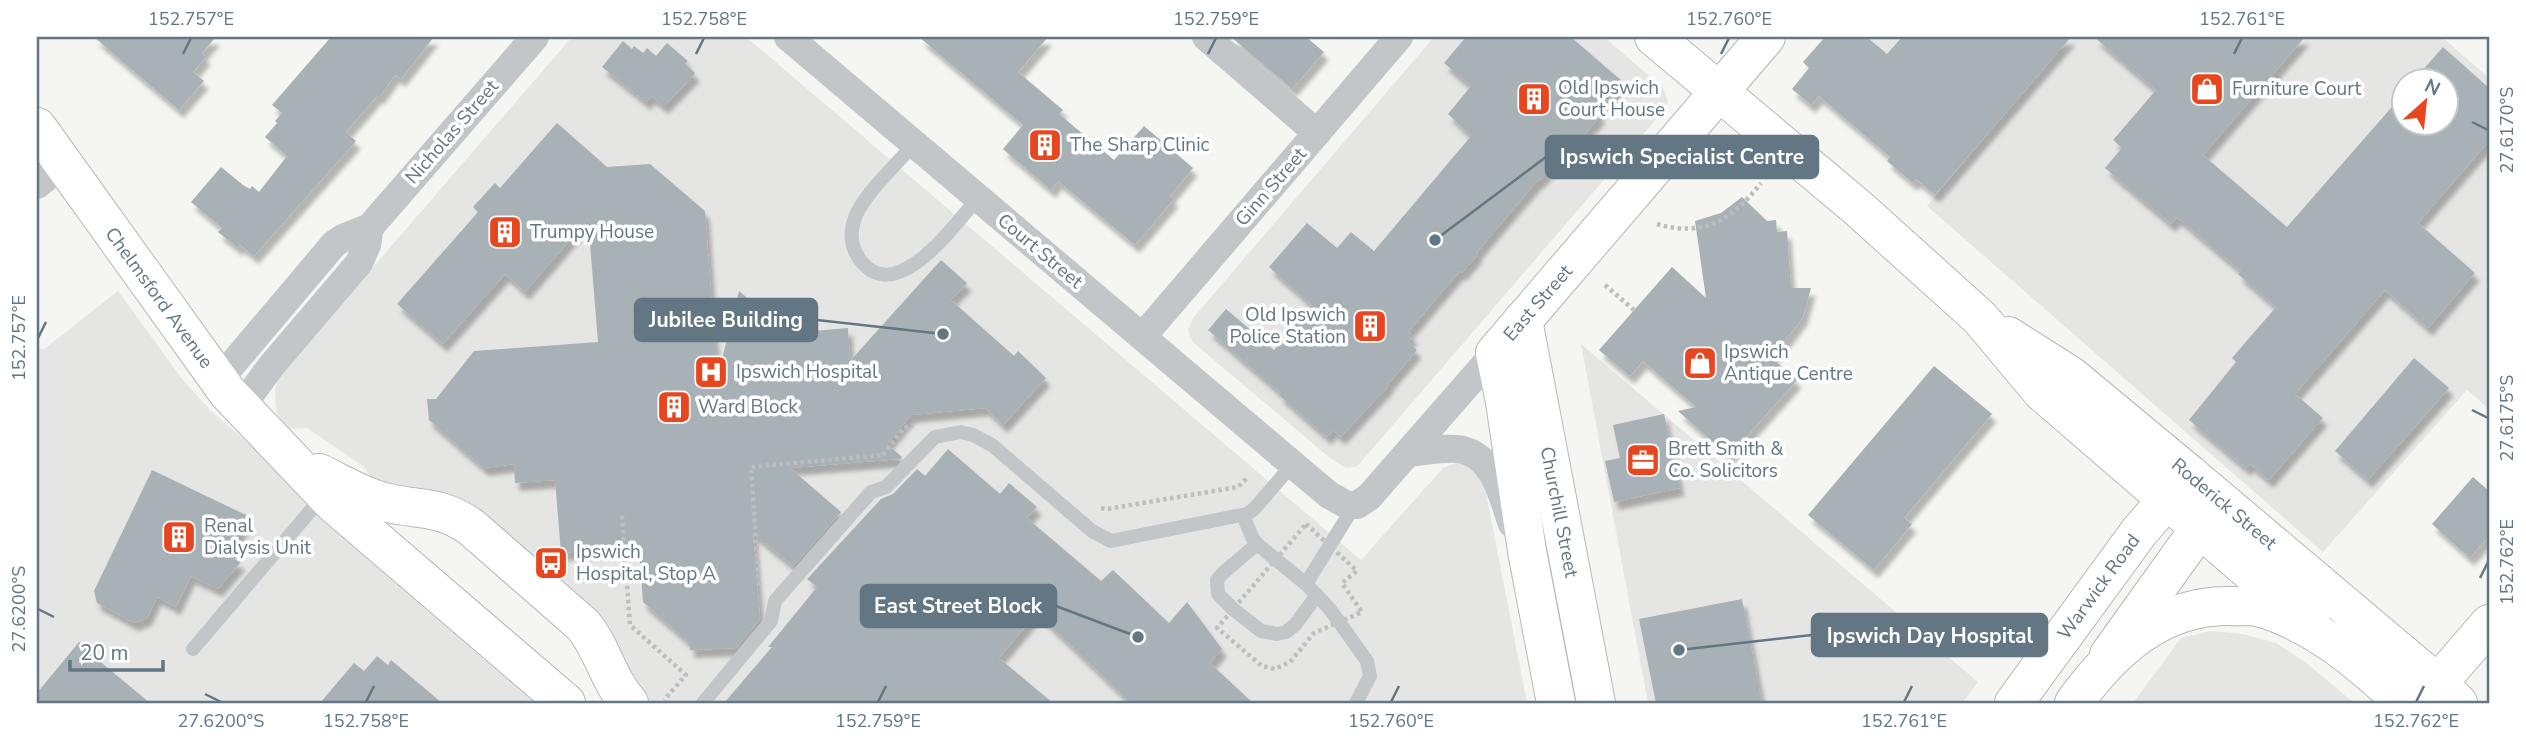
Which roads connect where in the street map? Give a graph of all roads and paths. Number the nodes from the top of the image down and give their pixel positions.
1 (535, 37) edge
2 (788, 37) edge
3 (1206, 37) edge
4 (1399, 37) edge
5 (1654, 37) edge
6 (1766, 37) edge
7 (1720, 90) junction
8 (37, 127) edge
9 (1317, 133) junction
10 (914, 144) junction
11 (50, 174) edge
12 (1761, 183) dead end
13 (977, 199) junction
14 (1724, 220) junction
15 (1657, 224) dead end
16 (1727, 226) dead end
17 (1605, 285) dead end
18 (1634, 310) dead end
19 (1523, 320) junction
20 (1143, 336) junction
21 (1495, 353) junction
22 (229, 394) junction
23 (1408, 453) junction
24 (883, 455) dead end
25 (293, 459) junction
26 (1293, 464) junction
27 (2178, 487) junction
28 (325, 494) junction
29 (1354, 506) junction
30 (449, 514) junction
31 (2209, 514) junction
32 (1244, 515) junction
33 (622, 516) dead end
34 (1257, 544) junction
35 (1527, 551) junction
36 (1306, 584) junction
37 (430, 587) junction
38 (759, 595) dead end
39 (1317, 595) junction
40 (2489, 624) edge
41 (2335, 645) junction
42 (193, 649) dead end
43 (599, 650) junction
44 (2096, 673) junction
45 (2439, 697) edge
46 (568, 703) edge
47 (629, 703) edge
48 (661, 703) edge
49 (703, 703) edge
50 (1356, 703) edge
51 (1556, 703) edge
52 (1596, 703) edge
53 (2014, 703) edge
54 (2074, 703) edge
55 (2405, 703) edge

1 - 22 street, Nicholas Street
2 - 10 street, Court Street
3 - 9 street
4 - 9 street, Ginn Street
5 - 7 street, Roderick Street
6 - 7 street, East Street
7 - 19 street, East Street
7 - 27 street, Roderick Street
8 - 11 street, Chelmsford Avenue
9 - 20 street, Ginn Street
10 - 13 street, Court Street
10 - 13 lane
11 - 22 street, Chelmsford Avenue
12 - 14 path
13 - 20 street, Court Street
14 - 15 path
14 - 16 path
17 - 18 path
19 - 21 street, East Street
19 - 52 street, Churchill Street
20 - 26 street, Court Street
21 - 23 street, East Street
21 - 35 street, Churchill Street
22 - 25 street, Chelmsford Avenue
23 - 29 street, East Street
23 - 35 street
24 - 38 path
25 - 28 street, Chelmsford Avenue
25 - 30 street, Chelmsford Avenue
26 - 29 street
26 - 32 lane
27 - 31 street, Roderick Street
27 - 53 street, Warwick Road
28 - 37 street, Chelmsford Avenue
28 - 42 lane
29 - 36 lane
30 - 37 street
30 - 43 street, Chelmsford Avenue
31 - 41 street, Roderick Street
31 - 44 street
31 - 45 street, Roderick Street
32 - 34 lane
32 - 49 lane
33 - 48 path
34 - 36 lane
34 - 39 lane
35 - 51 street, Churchill Street
36 - 39 lane
37 - 46 street, Chelmsford Avenue
39 - 50 lane
40 - 45 street
41 - 44 street
41 - 55 street, Roderick Street
43 - 46 street
43 - 47 street, Chelmsford Avenue
44 - 54 street

